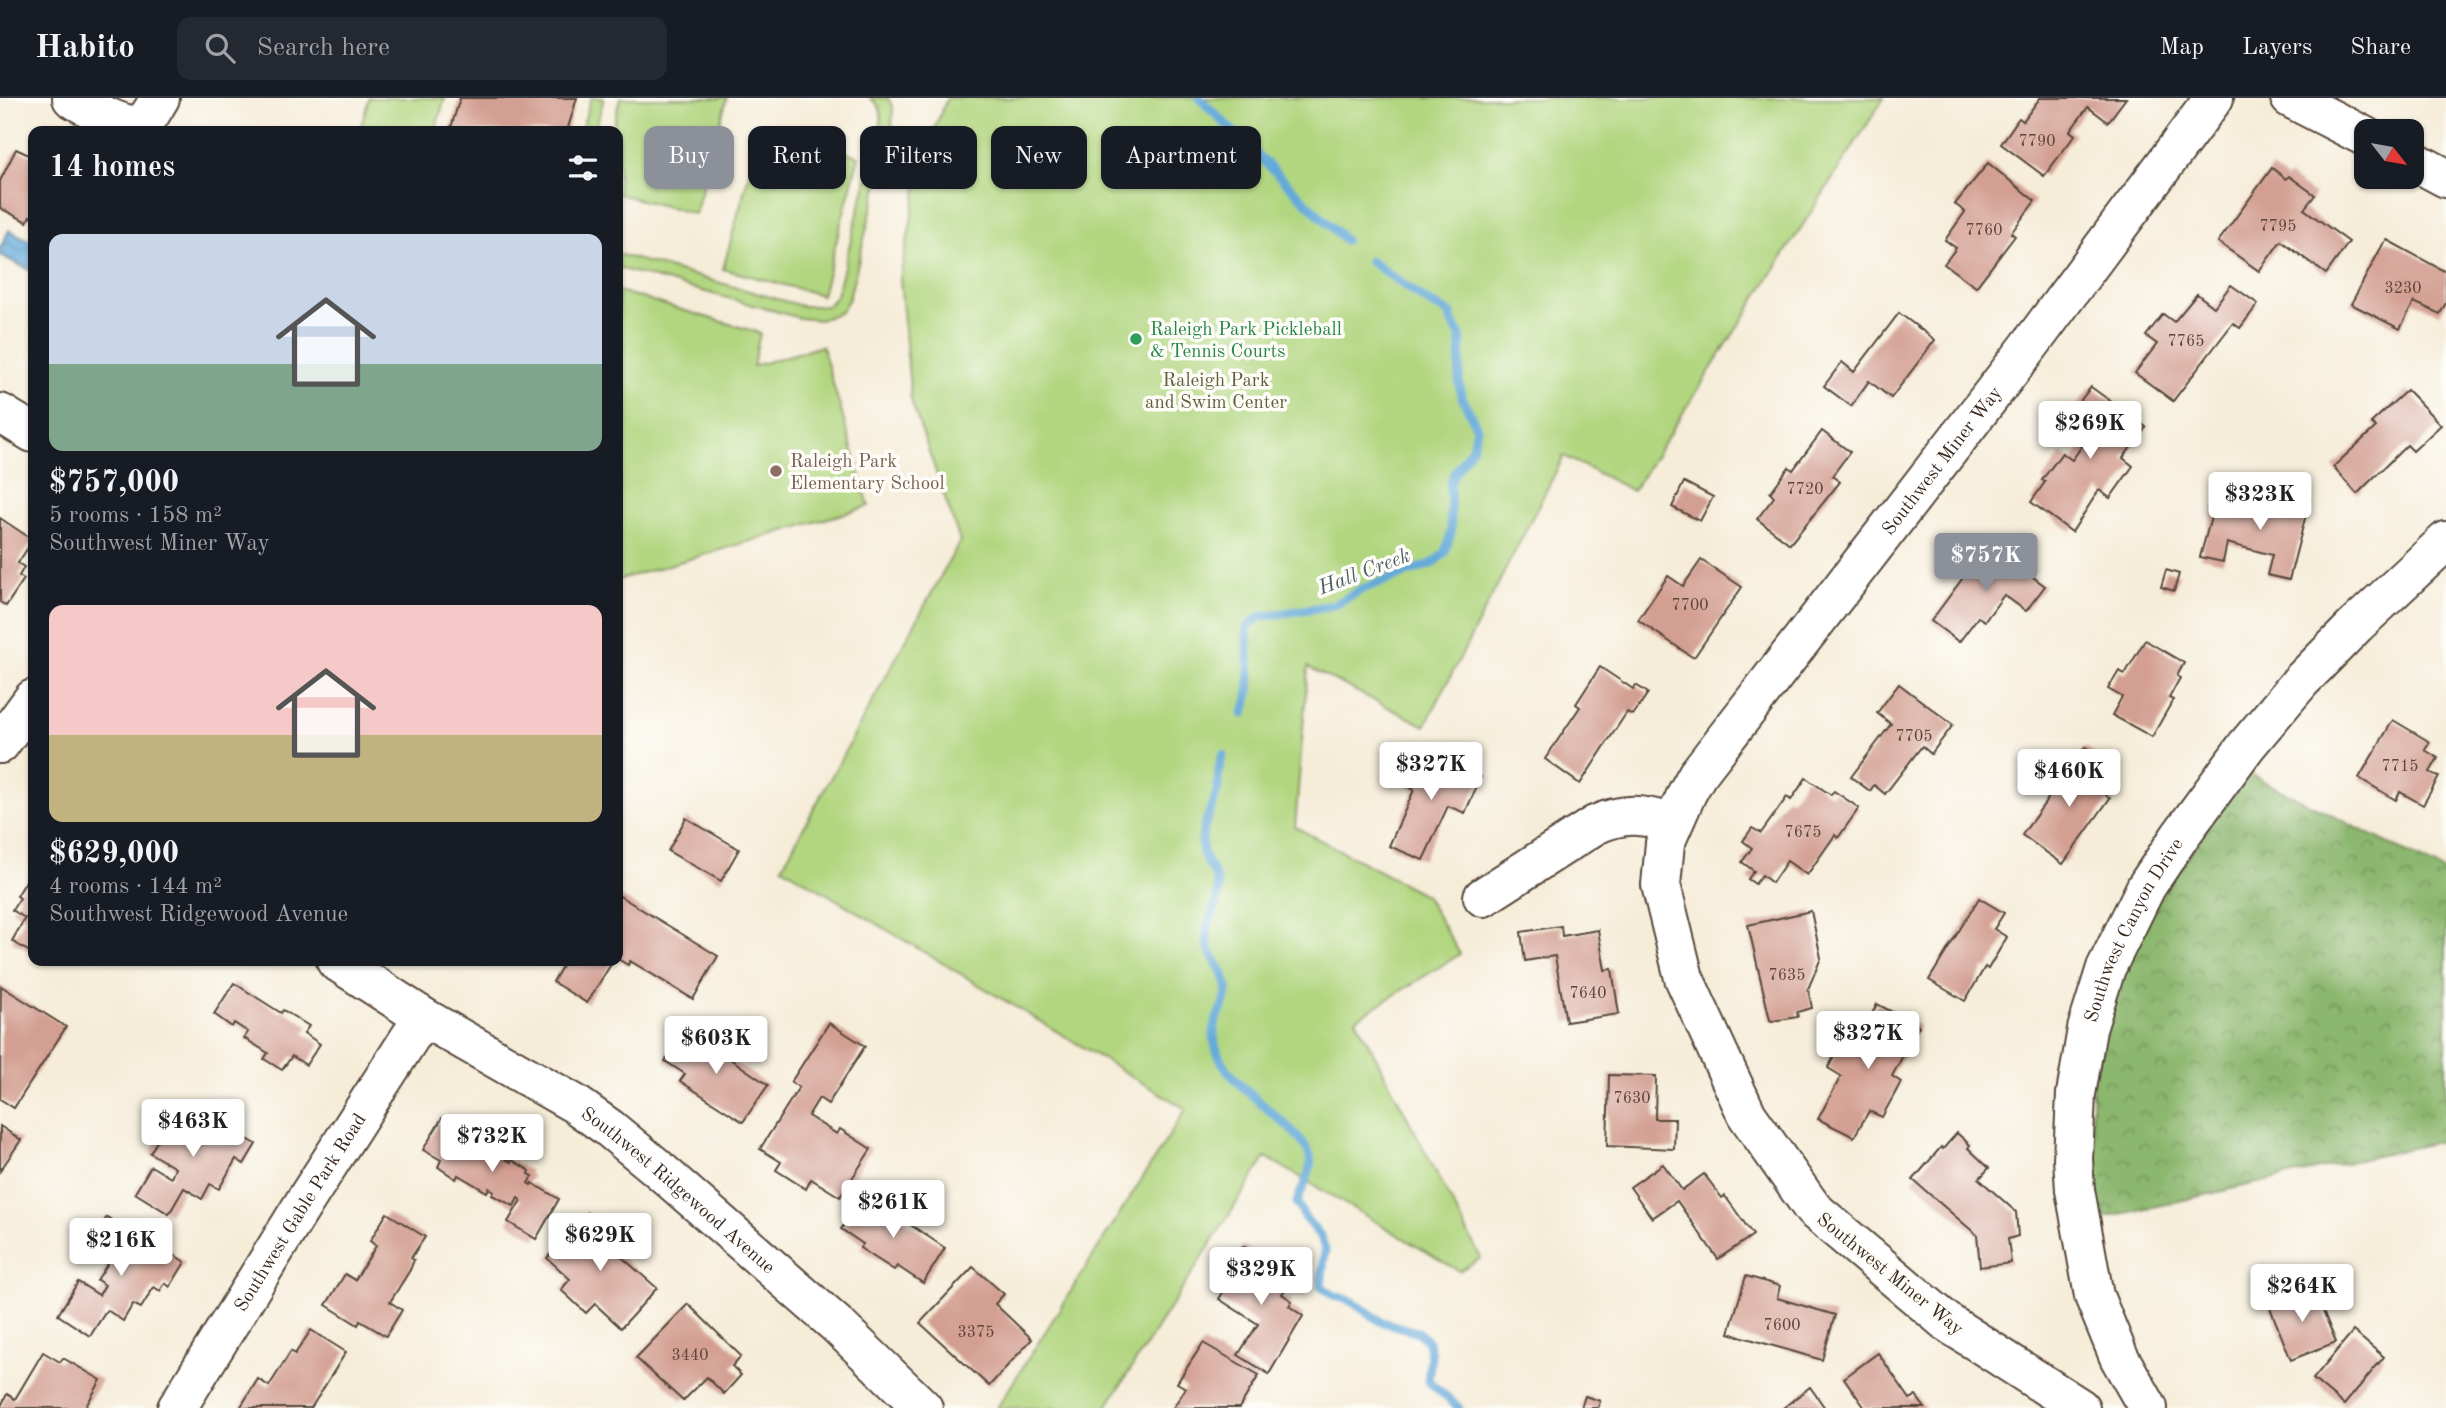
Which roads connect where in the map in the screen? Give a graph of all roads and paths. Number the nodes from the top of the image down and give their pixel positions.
1 (72, 98) edge
2 (2214, 98) edge
3 (2290, 98) edge
4 (149, 111) edge
5 (2354, 131) edge
6 (2424, 166) edge
7 (2446, 178) edge
8 (0, 412) edge
9 (28, 430) edge
10 (2446, 541) edge
11 (28, 706) edge
12 (0, 744) edge
13 (1673, 823) junction
14 (1483, 897) dead end
15 (344, 966) edge
16 (423, 1017) junction
17 (177, 1408) edge
18 (923, 1408) edge
19 (2080, 1408) edge
20 (2148, 1408) edge

1 - 4 street
2 - 13 street, Southwest Miner Way
3 - 5 street
6 - 7 street
8 - 9 street
10 - 20 street, Southwest Canyon Drive
11 - 12 street
13 - 14 street
13 - 19 street, Southwest Miner Way
15 - 16 street, Southwest Ridgewood Avenue
16 - 17 street, Southwest Gable Park Road
16 - 18 street, Southwest Ridgewood Avenue

